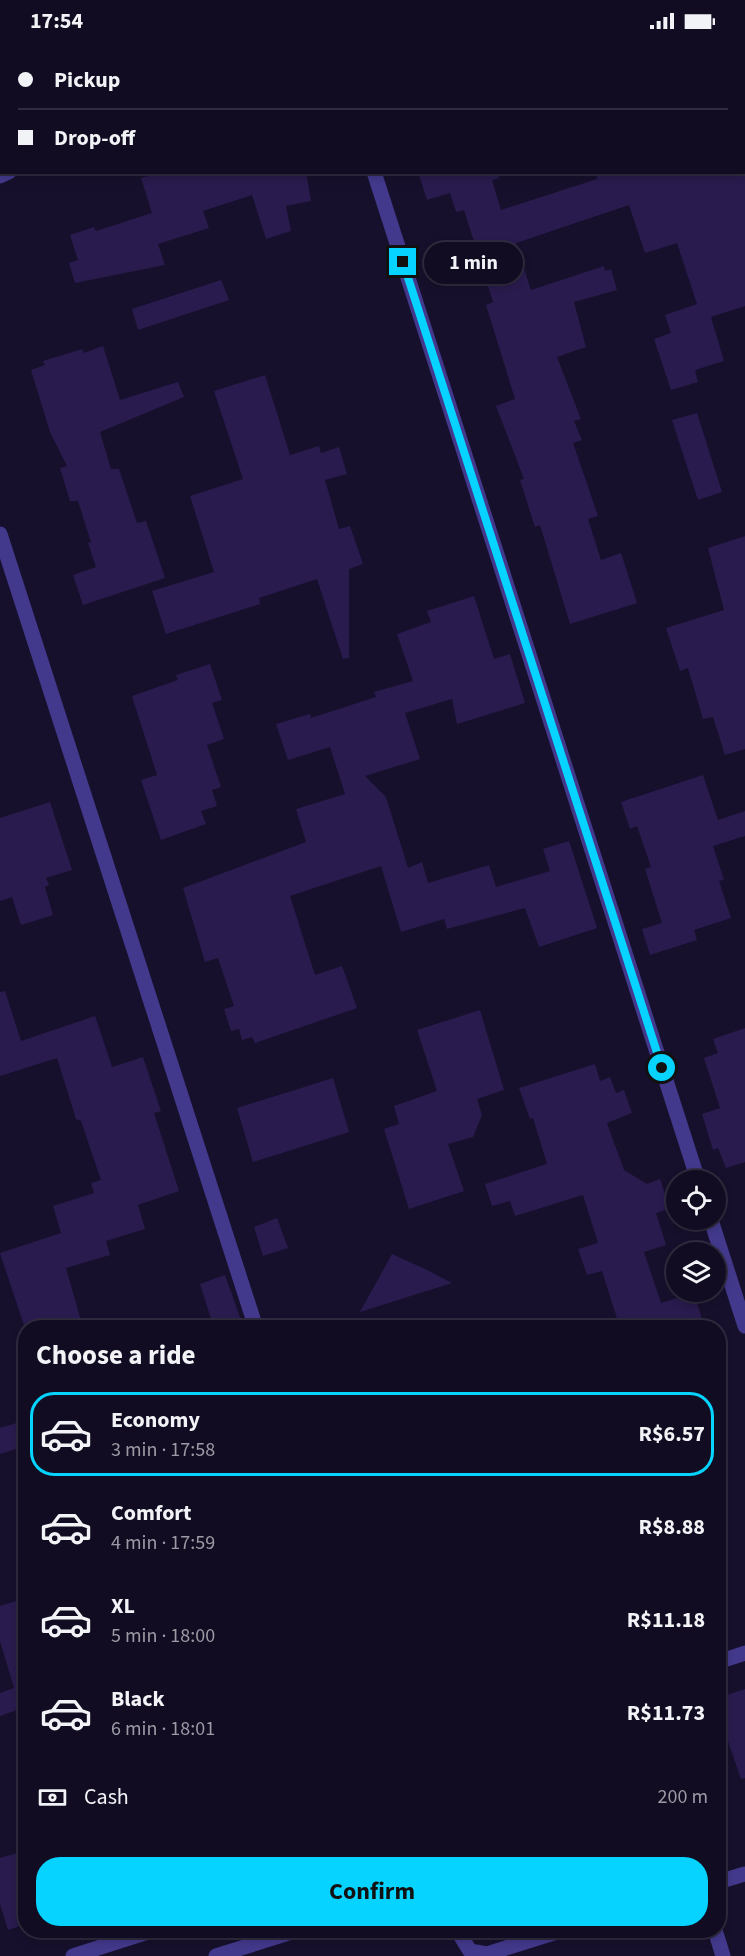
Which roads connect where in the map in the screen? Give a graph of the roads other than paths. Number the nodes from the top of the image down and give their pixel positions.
1 (375, 174) edge
2 (0, 534) edge
3 (695, 1170) edge
4 (714, 1230) edge
5 (253, 1320) edge
6 (745, 1326) edge
7 (745, 1653) edge
8 (726, 1659) edge
9 (745, 1874) edge
10 (726, 1880) edge
11 (129, 1938) edge
12 (277, 1938) edge
13 (462, 1938) edge
14 (538, 1938) edge
15 (717, 1938) edge
16 (238, 1953) edge
17 (73, 1956) edge
18 (216, 1956) edge
19 (723, 1956) edge

1 - 3 street
2 - 5 street
4 - 6 street
7 - 8 street
9 - 10 street
11 - 17 street
12 - 16 street
13 - 14 street
15 - 19 street
16 - 18 street

